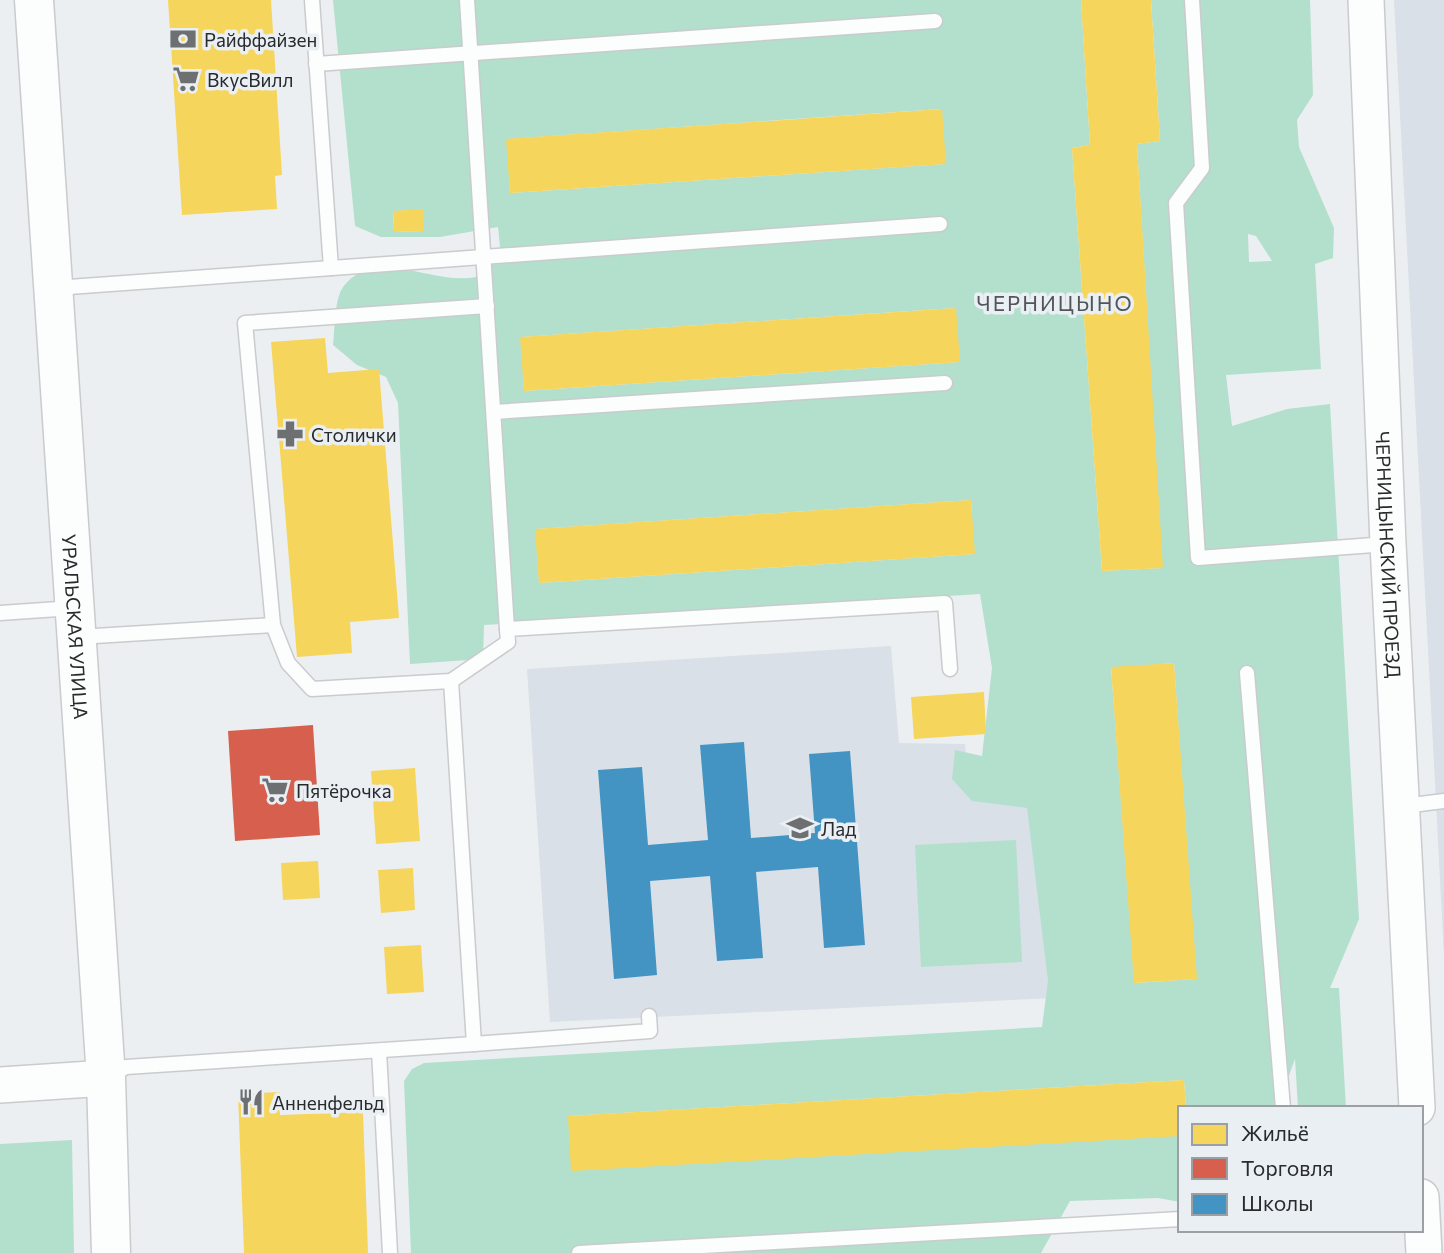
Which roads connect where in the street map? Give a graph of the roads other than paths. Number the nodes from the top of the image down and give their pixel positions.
1 (34, 0) edge
2 (312, 0) edge
3 (467, 0) edge
4 (1192, 0) edge
5 (1366, 0) edge
6 (935, 21) dead end
7 (471, 54) junction
8 (316, 64) junction
9 (940, 224) dead end
10 (484, 257) junction
11 (331, 268) junction
12 (53, 288) junction
13 (487, 306) junction
14 (945, 383) dead end
15 (494, 412) junction
16 (1388, 544) junction
17 (0, 613) edge
18 (75, 623) junction
19 (273, 625) junction
20 (507, 629) junction
21 (950, 669) dead end
22 (1247, 673) dead end
23 (452, 681) junction
24 (1444, 801) edge
25 (1404, 806) junction
26 (649, 1016) dead end
27 (474, 1044) junction
28 (379, 1051) junction
29 (106, 1078) junction
30 (0, 1085) edge
31 (1283, 1106) edge
32 (1417, 1106) edge
33 (1178, 1219) edge
34 (1423, 1232) edge
35 (111, 1253) edge
36 (390, 1253) edge
37 (579, 1253) edge
38 (1424, 1253) edge

1 - 12 main road, УРАЛЬСКАЯ УЛИЦА
2 - 8 lane
3 - 7 lane
4 - 16 lane
5 - 16 street, ЧЕРНИЦЫНСКИЙ ПРОЕЗД
6 - 7 lane
7 - 8 lane
7 - 10 lane
8 - 11 lane
9 - 10 lane
10 - 11 lane
10 - 13 lane
11 - 12 lane
12 - 18 main road, УРАЛЬСКАЯ УЛИЦА
13 - 15 lane
13 - 19 lane
14 - 15 lane
15 - 20 lane
16 - 25 street, ЧЕРНИЦЫНСКИЙ ПРОЕЗД
17 - 18 lane
18 - 19 lane
18 - 29 main road, УРАЛЬСКАЯ УЛИЦА
19 - 23 lane
20 - 21 lane
20 - 23 lane
22 - 31 lane
23 - 27 lane
24 - 25 lane
25 - 32 street, ЧЕРНИЦЫНСКИЙ ПРОЕЗД
26 - 27 lane
27 - 28 lane
28 - 29 lane
28 - 36 lane
29 - 30 street
29 - 35 main road, УРАЛЬСКАЯ УЛИЦА
33 - 37 lane
34 - 38 street

